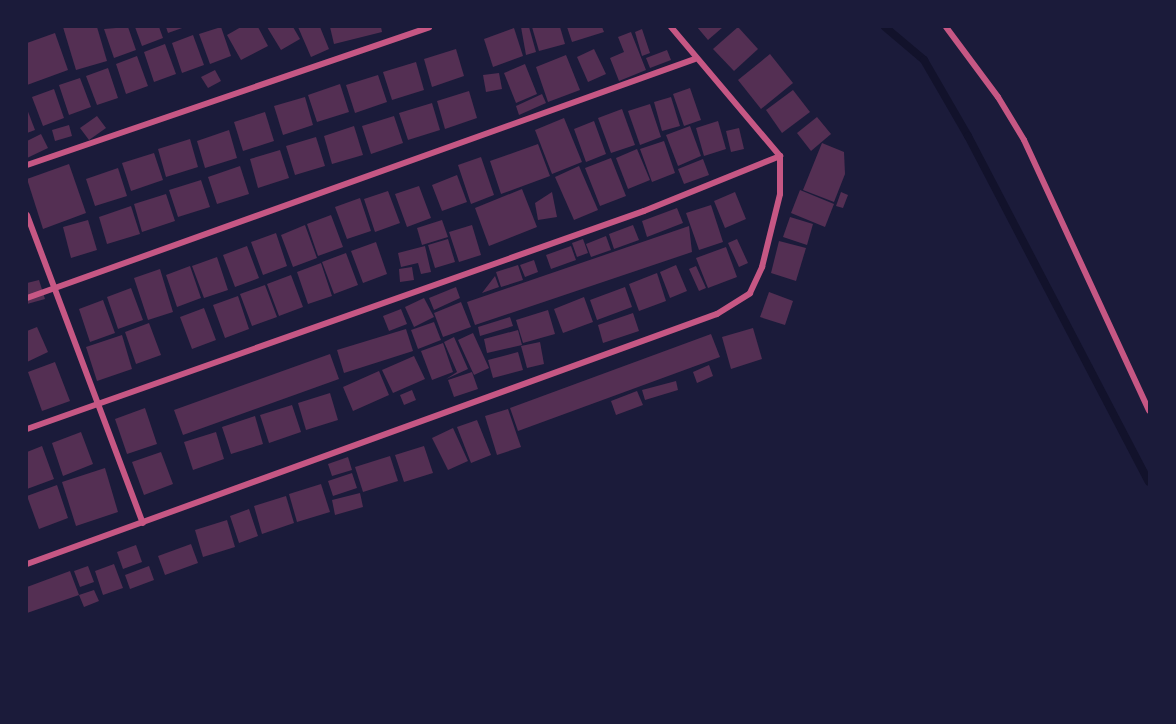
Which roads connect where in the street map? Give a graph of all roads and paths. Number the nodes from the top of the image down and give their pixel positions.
1 (429, 27) edge
2 (671, 27) edge
3 (946, 27) edge
4 (416, 28) edge
5 (695, 59) junction
6 (780, 156) junction
7 (27, 165) edge
8 (27, 215) edge
9 (55, 288) junction
10 (27, 298) edge
11 (99, 403) junction
12 (1149, 410) edge
13 (27, 429) edge
14 (143, 523) junction
15 (27, 564) edge

1 - 4 street
2 - 5 street
3 - 12 street
4 - 7 street
5 - 6 street
5 - 9 street
6 - 11 street
6 - 14 street
8 - 9 street
9 - 10 street
9 - 11 street
11 - 13 street
11 - 14 street
14 - 15 street

